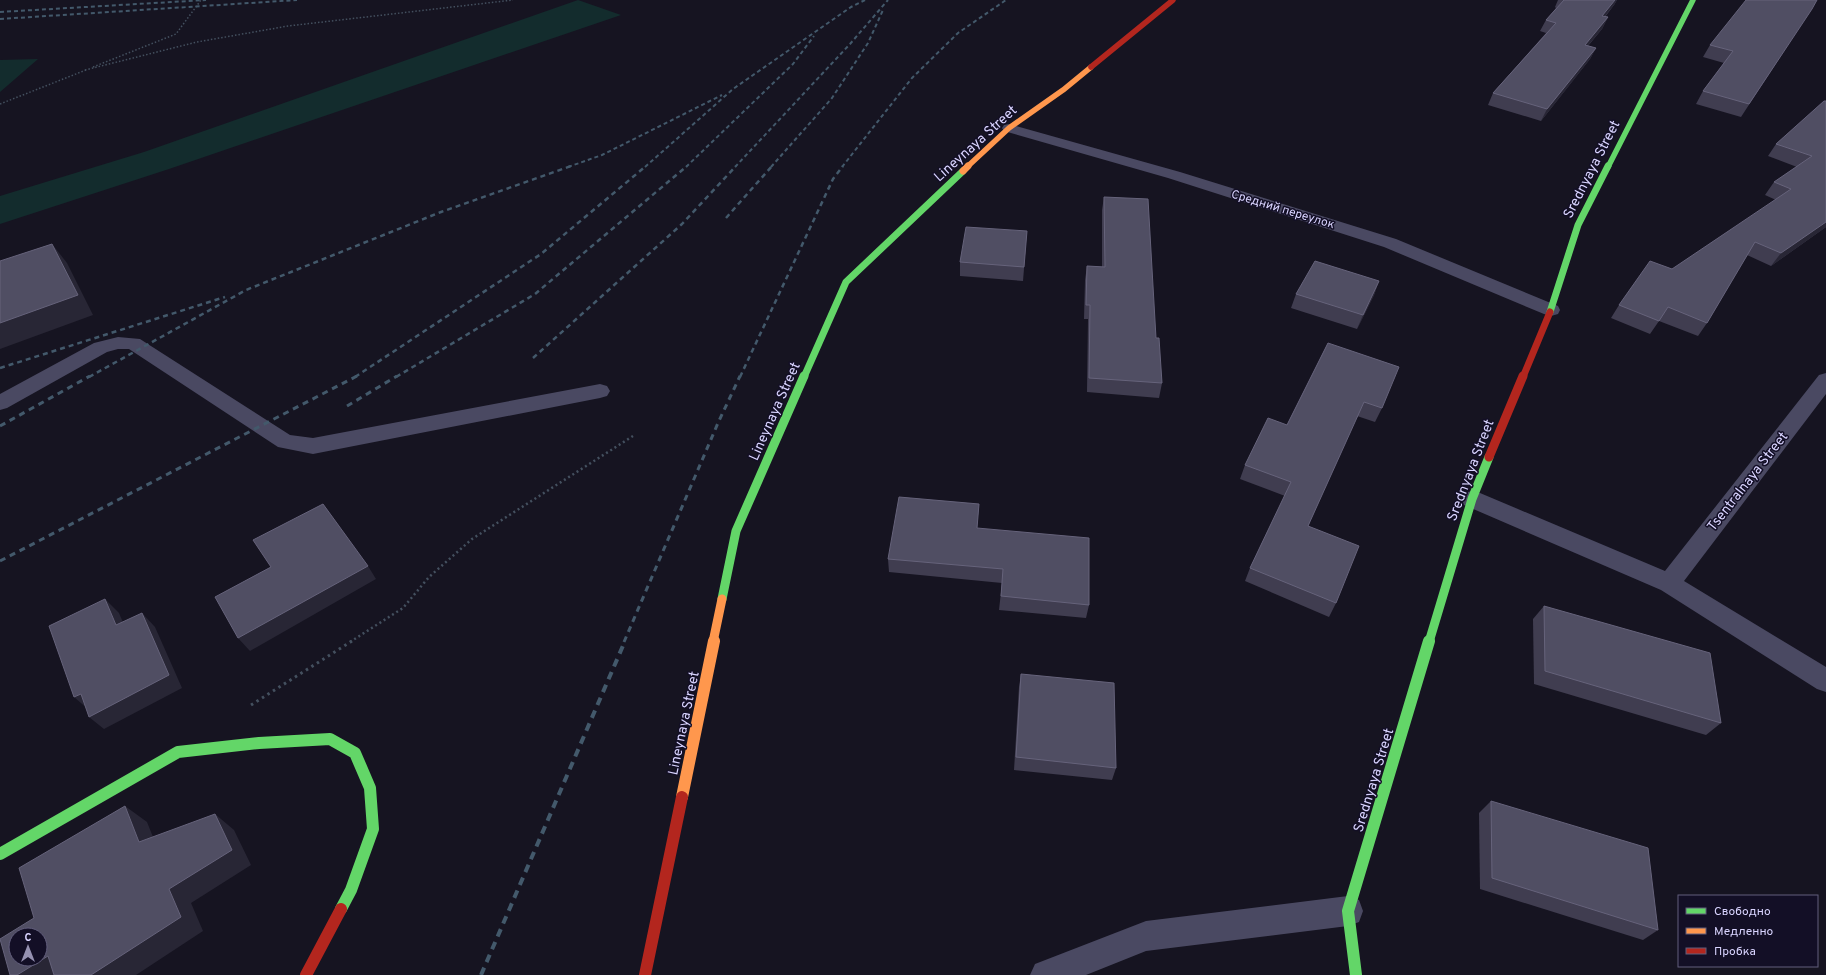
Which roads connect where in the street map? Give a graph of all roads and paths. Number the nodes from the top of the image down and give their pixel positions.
1 (201, 0) edge
2 (513, 0) edge
3 (1173, 0) edge
4 (1693, 0) edge
5 (86, 70) junction
6 (0, 104) edge
7 (1009, 128) junction
8 (1551, 310) junction
9 (1826, 380) edge
10 (600, 391) dead end
11 (0, 403) edge
12 (633, 436) dead end
13 (1472, 499) junction
14 (1669, 583) junction
15 (1826, 681) edge
16 (244, 710) dead end
17 (0, 854) edge
18 (1348, 911) junction
19 (306, 975) edge
20 (645, 975) edge
21 (1046, 975) edge
22 (1356, 975) edge

1 - 5 path
2 - 5 path
3 - 7 street, Lineynaya Street
4 - 8 street, Srednyaya Street
5 - 6 path
7 - 8 street, Средний переулок
7 - 20 street, Lineynaya Street
8 - 13 street, Srednyaya Street
9 - 14 street, Tsentralnaya Street
10 - 11 street
12 - 16 path
13 - 14 street
13 - 18 street, Srednyaya Street
14 - 15 street
17 - 19 street
18 - 21 street
18 - 22 street, Srednyaya Street

